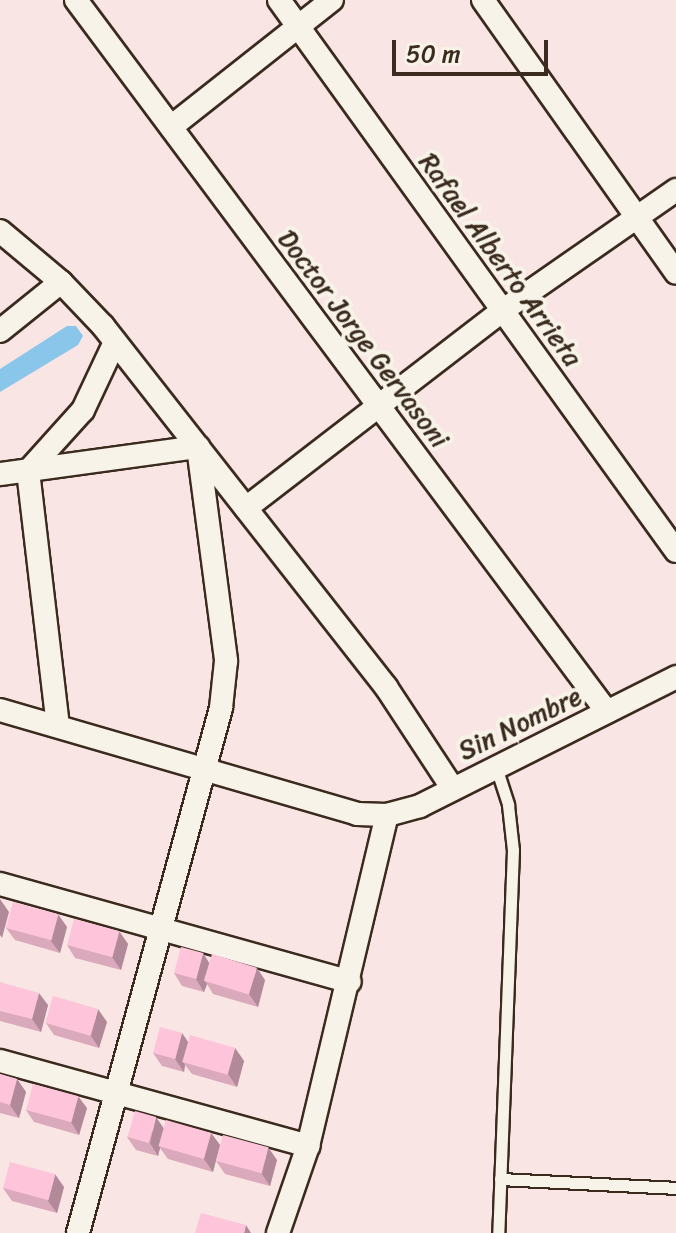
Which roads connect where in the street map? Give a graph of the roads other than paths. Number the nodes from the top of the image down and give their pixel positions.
1 (76, 0) edge
2 (279, 0) edge
3 (332, 0) edge
4 (483, 0) edge
5 (298, 27) junction
6 (171, 127) junction
7 (676, 190) edge
8 (636, 216) junction
9 (0, 231) edge
10 (676, 273) edge
11 (61, 282) junction
12 (502, 311) junction
13 (0, 331) edge
14 (115, 342) junction
15 (378, 406) junction
16 (198, 447) junction
17 (28, 471) junction
18 (0, 474) edge
19 (246, 508) junction
20 (676, 551) edge
21 (676, 677) edge
22 (0, 710) edge
23 (607, 712) junction
24 (58, 726) junction
25 (205, 766) junction
26 (496, 767) junction
27 (453, 789) junction
28 (387, 815) junction
29 (0, 884) edge
30 (161, 929) junction
31 (350, 982) junction
32 (0, 1061) edge
33 (116, 1094) junction
34 (308, 1146) junction
35 (500, 1179) junction
36 (676, 1188) edge
37 (78, 1233) edge
38 (278, 1233) edge
39 (498, 1233) edge

1 - 6 street, Doctor Jorge Gervasoni
2 - 5 street, Rafael Alberto Arrieta
3 - 5 street
4 - 8 street
5 - 6 street
5 - 12 street, Rafael Alberto Arrieta
6 - 15 street, Doctor Jorge Gervasoni
7 - 8 street
8 - 10 street
8 - 12 street
9 - 11 street
11 - 13 street
11 - 14 street
12 - 15 street
12 - 20 street, Rafael Alberto Arrieta
14 - 16 street
14 - 17 street
15 - 19 street
15 - 23 street, Doctor Jorge Gervasoni
16 - 17 street
16 - 19 street
16 - 25 street
17 - 18 street
17 - 24 street
19 - 27 street
21 - 23 street, Sin Nombre
22 - 24 street
23 - 26 street, Sin Nombre
24 - 25 street
25 - 28 street
25 - 30 street
26 - 27 street, Sin Nombre
26 - 35 lane
27 - 28 street, Sin Nombre
28 - 31 street
29 - 30 street
30 - 31 street
30 - 33 street
31 - 34 street
32 - 33 street
33 - 34 street
33 - 37 street
34 - 38 street
35 - 36 lane
35 - 39 lane

